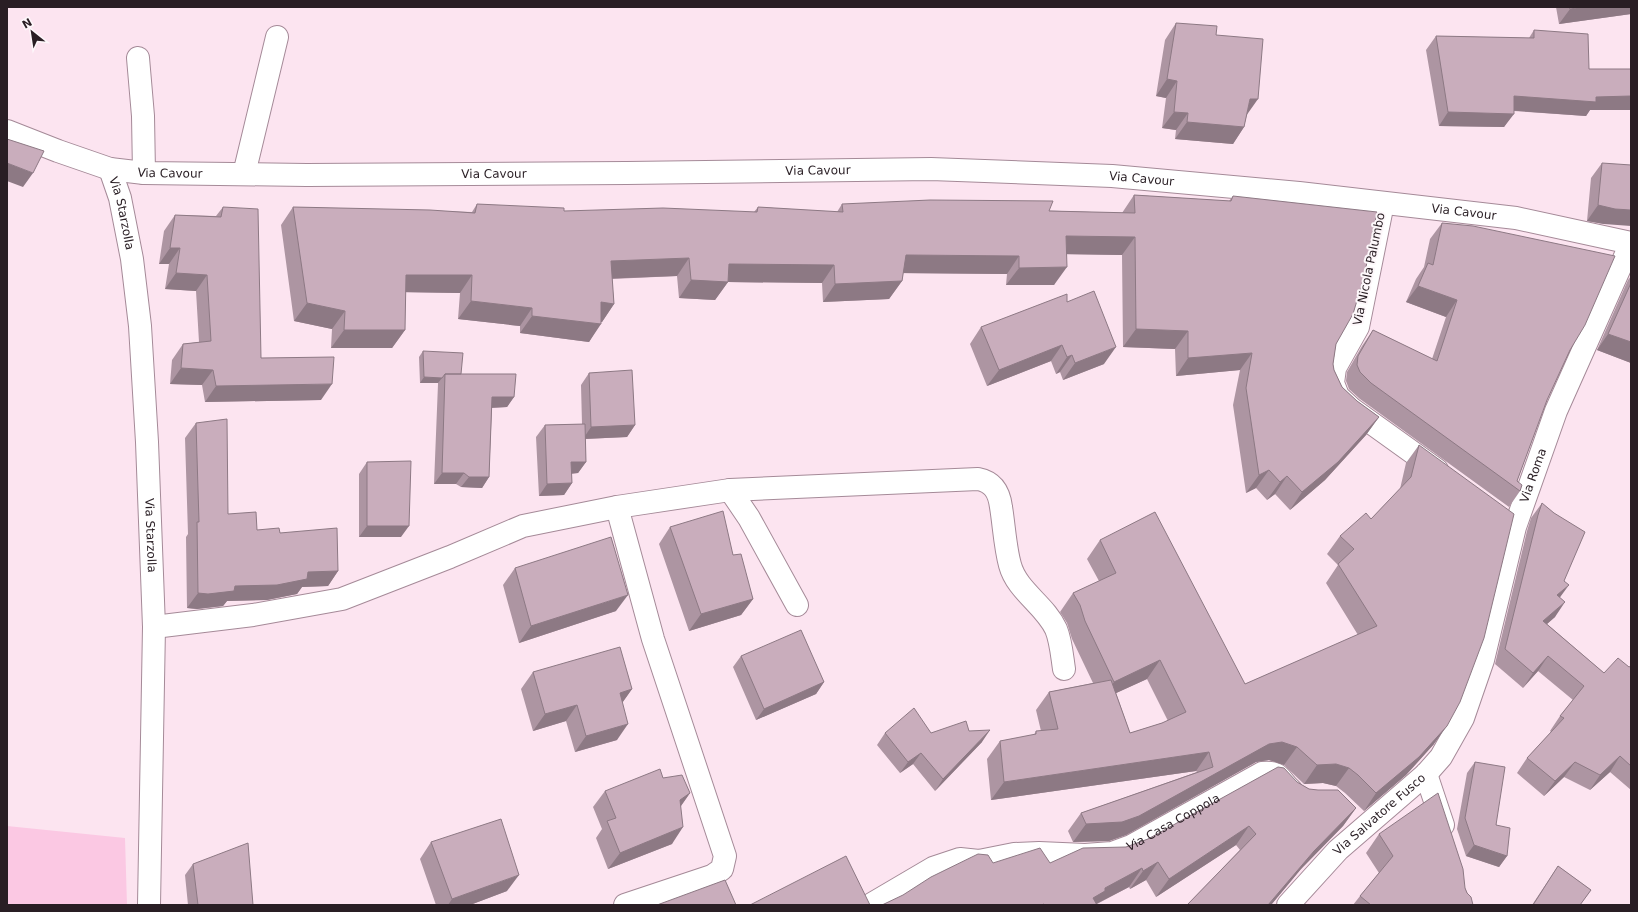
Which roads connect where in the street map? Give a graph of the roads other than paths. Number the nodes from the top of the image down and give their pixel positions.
1 (277, 37) dead end
2 (138, 58) dead end
3 (7, 131) edge
4 (110, 169) junction
5 (144, 173) junction
6 (244, 174) junction
7 (1384, 203) junction
8 (1631, 243) edge
9 (1453, 482) edge
10 (730, 490) junction
11 (617, 507) junction
12 (1497, 513) edge
13 (1515, 527) junction
14 (797, 605) dead end
15 (154, 627) junction
16 (1064, 669) dead end
17 (1463, 718) joint
18 (1426, 774) junction
19 (1309, 797) edge
20 (1347, 813) edge
21 (1363, 829) junction
22 (1448, 841) edge
23 (149, 905) edge
24 (625, 905) edge
25 (870, 905) edge
26 (1288, 905) edge

1 - 6 street
2 - 5 street
3 - 4 street, Via Cavour
4 - 5 street, Via Cavour
4 - 15 street, Via Starzolla
5 - 6 street, Via Cavour
6 - 7 street, Via Cavour
7 - 8 street, Via Cavour
7 - 9 street, Via Nicola Palumbo
8 - 13 street, Via Roma
10 - 11 street
10 - 14 street
10 - 16 street
11 - 15 street
11 - 24 street
12 - 13 street
13 - 17 street, Via Roma
15 - 23 street, Via Starzolla
17 - 18 street, Via Salvatore Fusco
18 - 21 street, Via Salvatore Fusco
18 - 22 street
19 - 25 street, Via Casa Coppola
20 - 21 street
21 - 26 street, Via Salvatore Fusco

